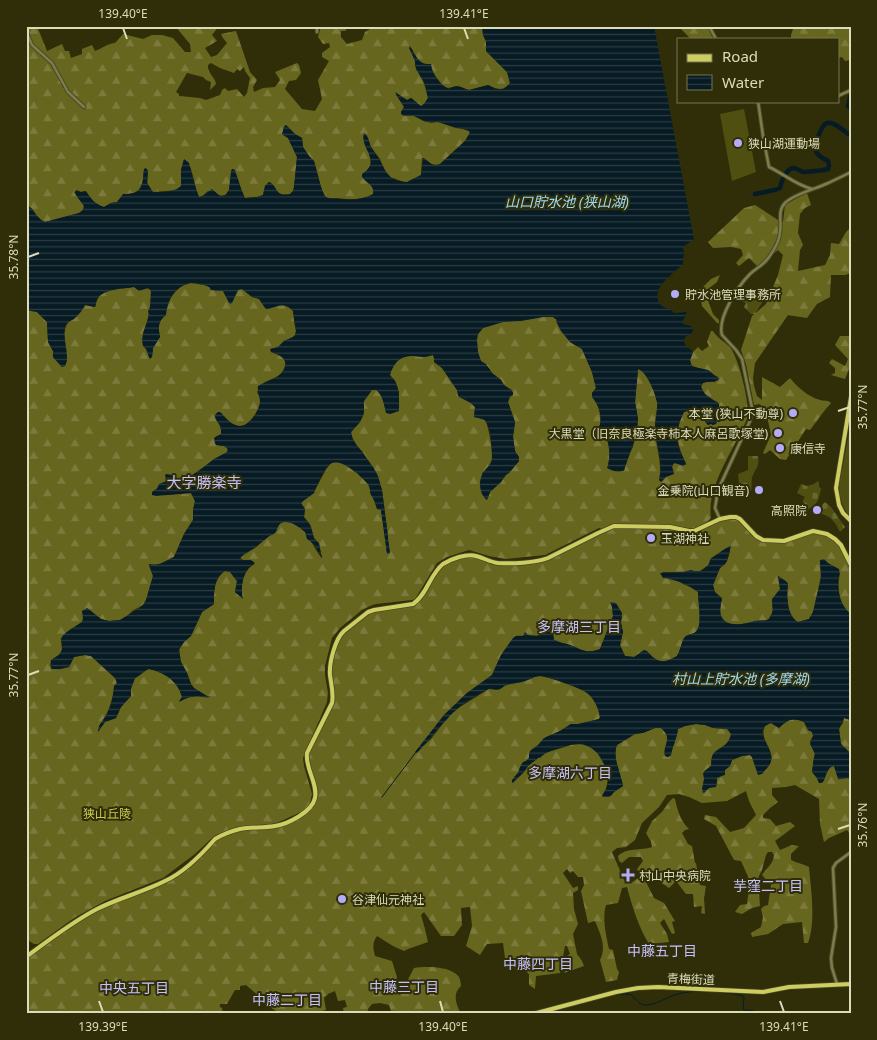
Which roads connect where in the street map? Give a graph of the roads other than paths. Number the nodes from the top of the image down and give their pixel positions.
1 (317, 26) edge
2 (709, 26) edge
3 (26, 30) edge
4 (317, 32) dead end
5 (715, 38) edge
6 (758, 102) edge
7 (84, 106) dead end
8 (851, 172) edge
9 (812, 189) junction
10 (851, 397) edge
11 (720, 519) junction
12 (851, 522) edge
13 (851, 565) edge
14 (851, 852) edge
15 (26, 956) edge
16 (851, 984) edge
17 (837, 985) junction
18 (26, 1009) edge
19 (28, 1014) edge
20 (533, 1014) edge

1 - 4 street
2 - 5 street
3 - 7 street
6 - 9 street
8 - 9 street
9 - 11 street
10 - 12 main road
11 - 13 main road
11 - 15 main road
14 - 17 street
16 - 17 main road, 青梅街道
17 - 20 main road, 青梅街道
18 - 19 main road

